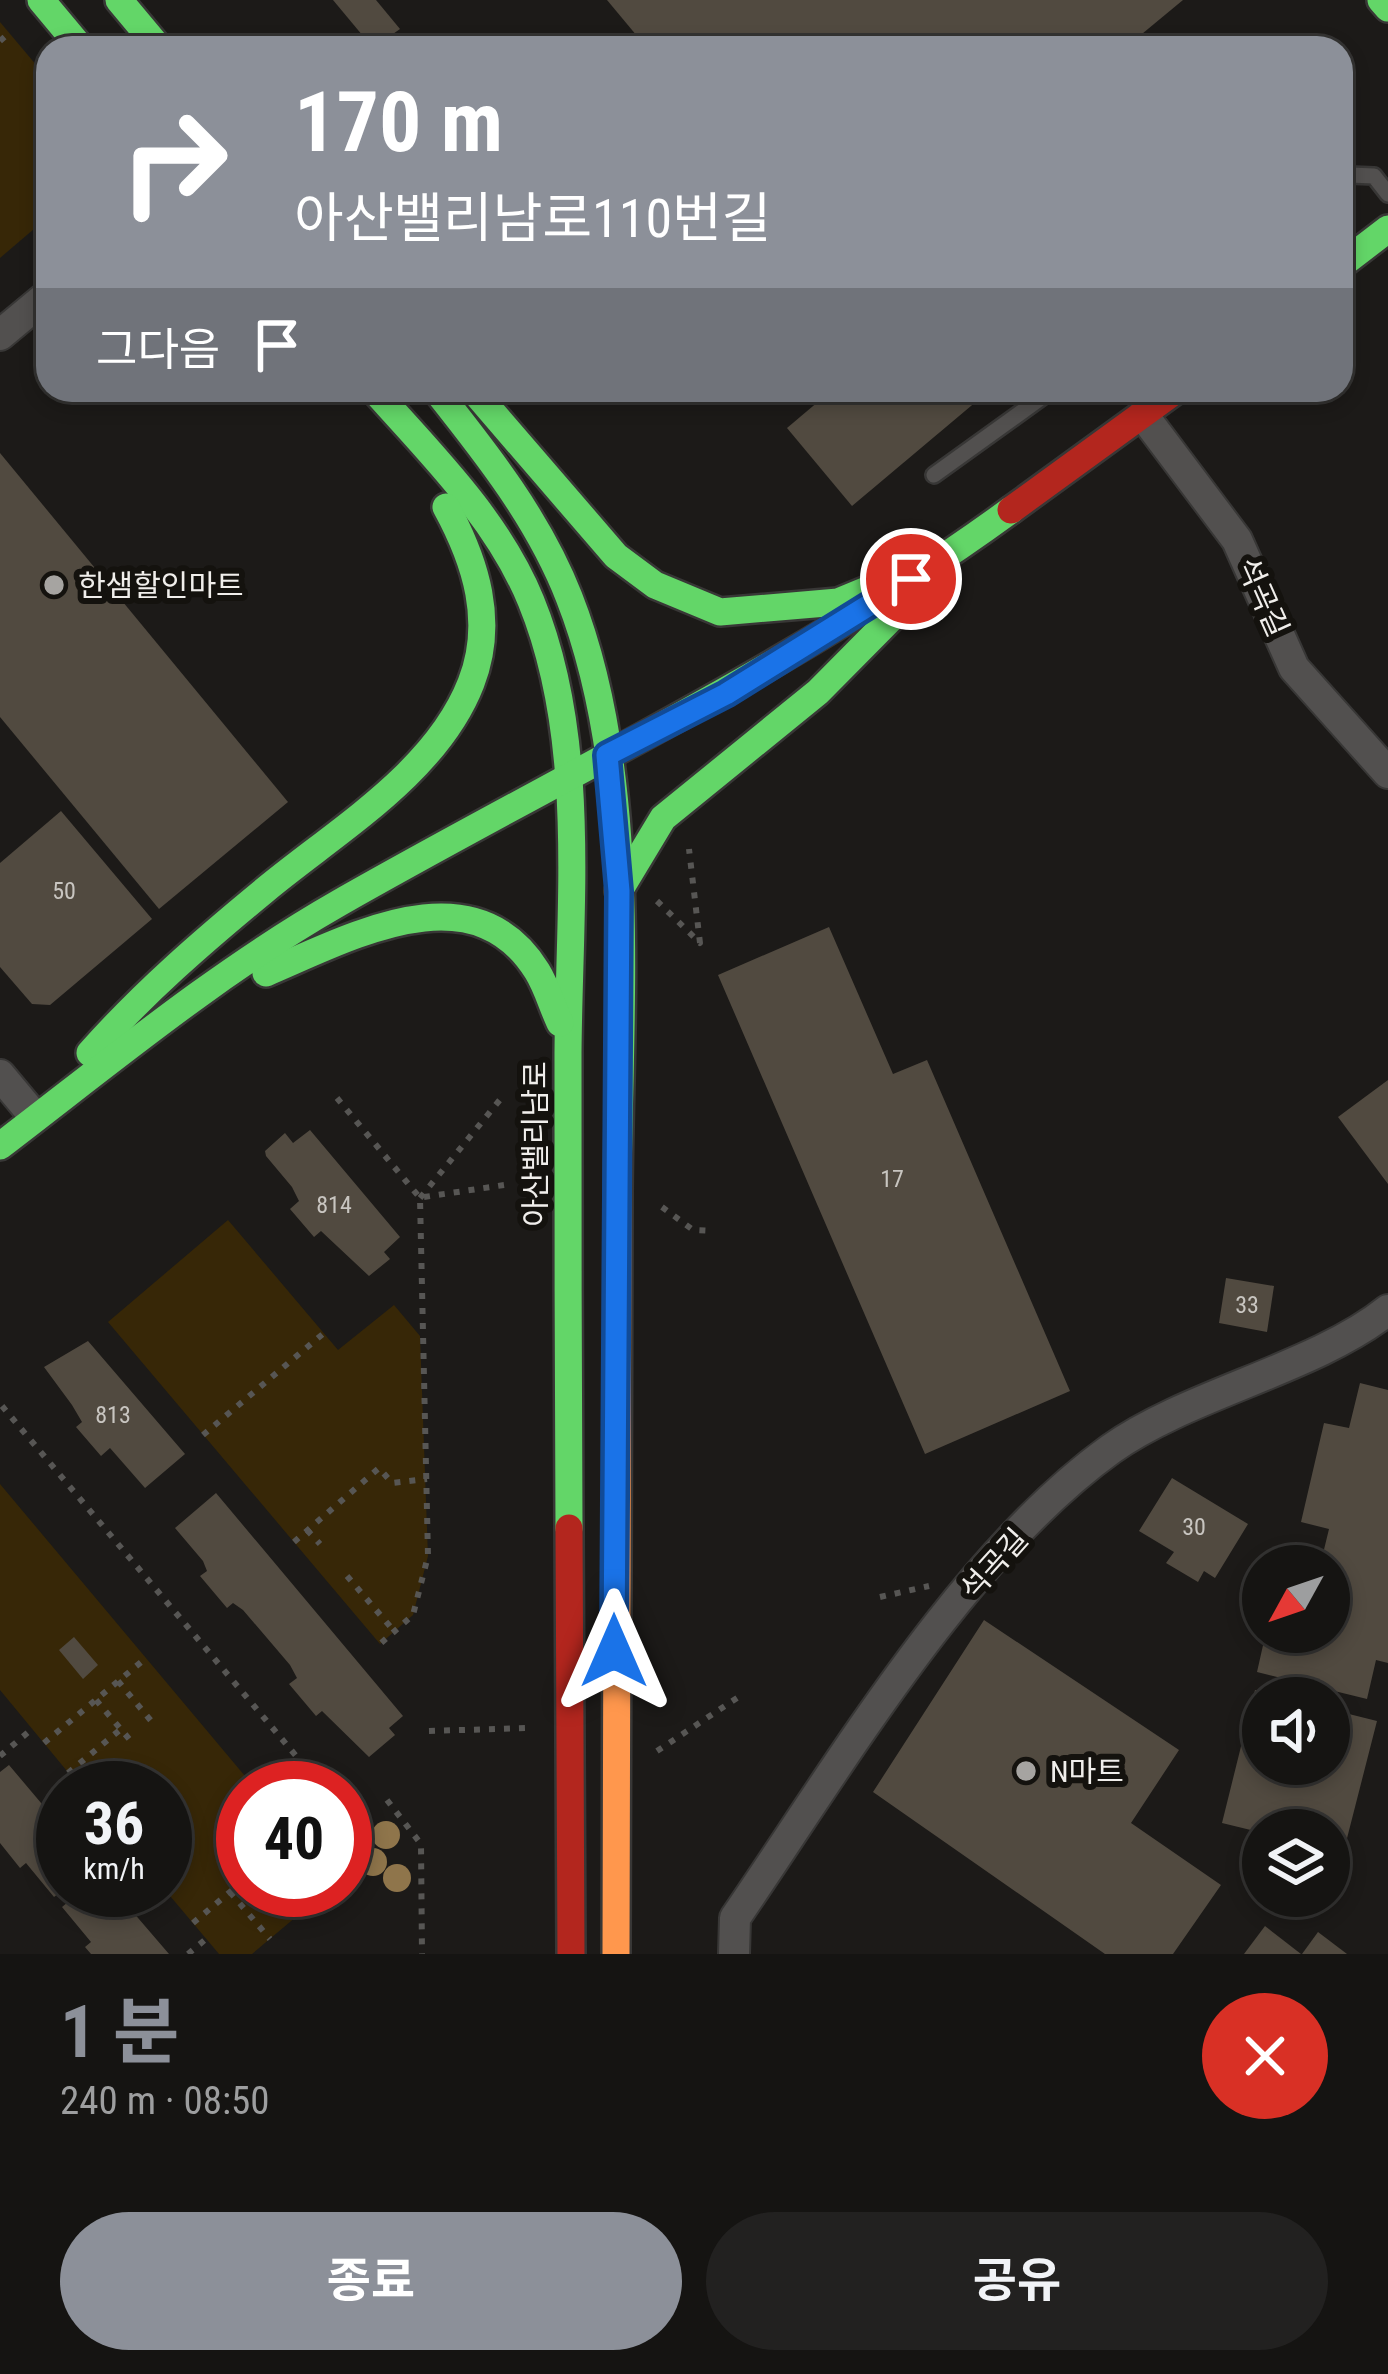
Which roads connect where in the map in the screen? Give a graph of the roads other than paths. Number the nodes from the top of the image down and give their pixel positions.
1 (40, 0) edge
2 (119, 0) edge
3 (1381, 0) edge
4 (1388, 8) edge
5 (71, 36) edge
6 (149, 36) edge
7 (1353, 175) edge
8 (1388, 194) edge
9 (1388, 230) edge
10 (1353, 256) edge
11 (36, 305) edge
12 (0, 335) edge
13 (383, 402) edge
14 (384, 402) edge
15 (446, 402) edge
16 (483, 402) edge
17 (1035, 402) edge
18 (1161, 402) edge
19 (1143, 416) junction
20 (934, 475) dead end
21 (948, 556) junction
22 (607, 755) junction
23 (1388, 773) edge
24 (564, 777) junction
25 (619, 891) junction
26 (180, 1008) junction
27 (567, 1041) junction
28 (0, 1075) edge
29 (35, 1117) junction
30 (0, 1147) edge
31 (1388, 1310) edge
32 (571, 1954) edge
33 (616, 1954) edge
34 (734, 1954) edge

1 - 5 street
2 - 6 street
3 - 4 street
7 - 8 lane
9 - 10 street
11 - 12 street
13 - 29 street
14 - 24 street, 아산밸리남로
15 - 22 street
16 - 21 street
17 - 20 lane
18 - 19 street
19 - 21 street
19 - 23 street, 석곡길
21 - 22 street
21 - 25 street
22 - 24 street
22 - 25 street
24 - 26 street
24 - 27 street, 아산밸리남로
25 - 33 street
26 - 27 street
26 - 29 street
27 - 32 street, 아산밸리남로
28 - 29 street
29 - 30 street
31 - 34 street, 석곡길

